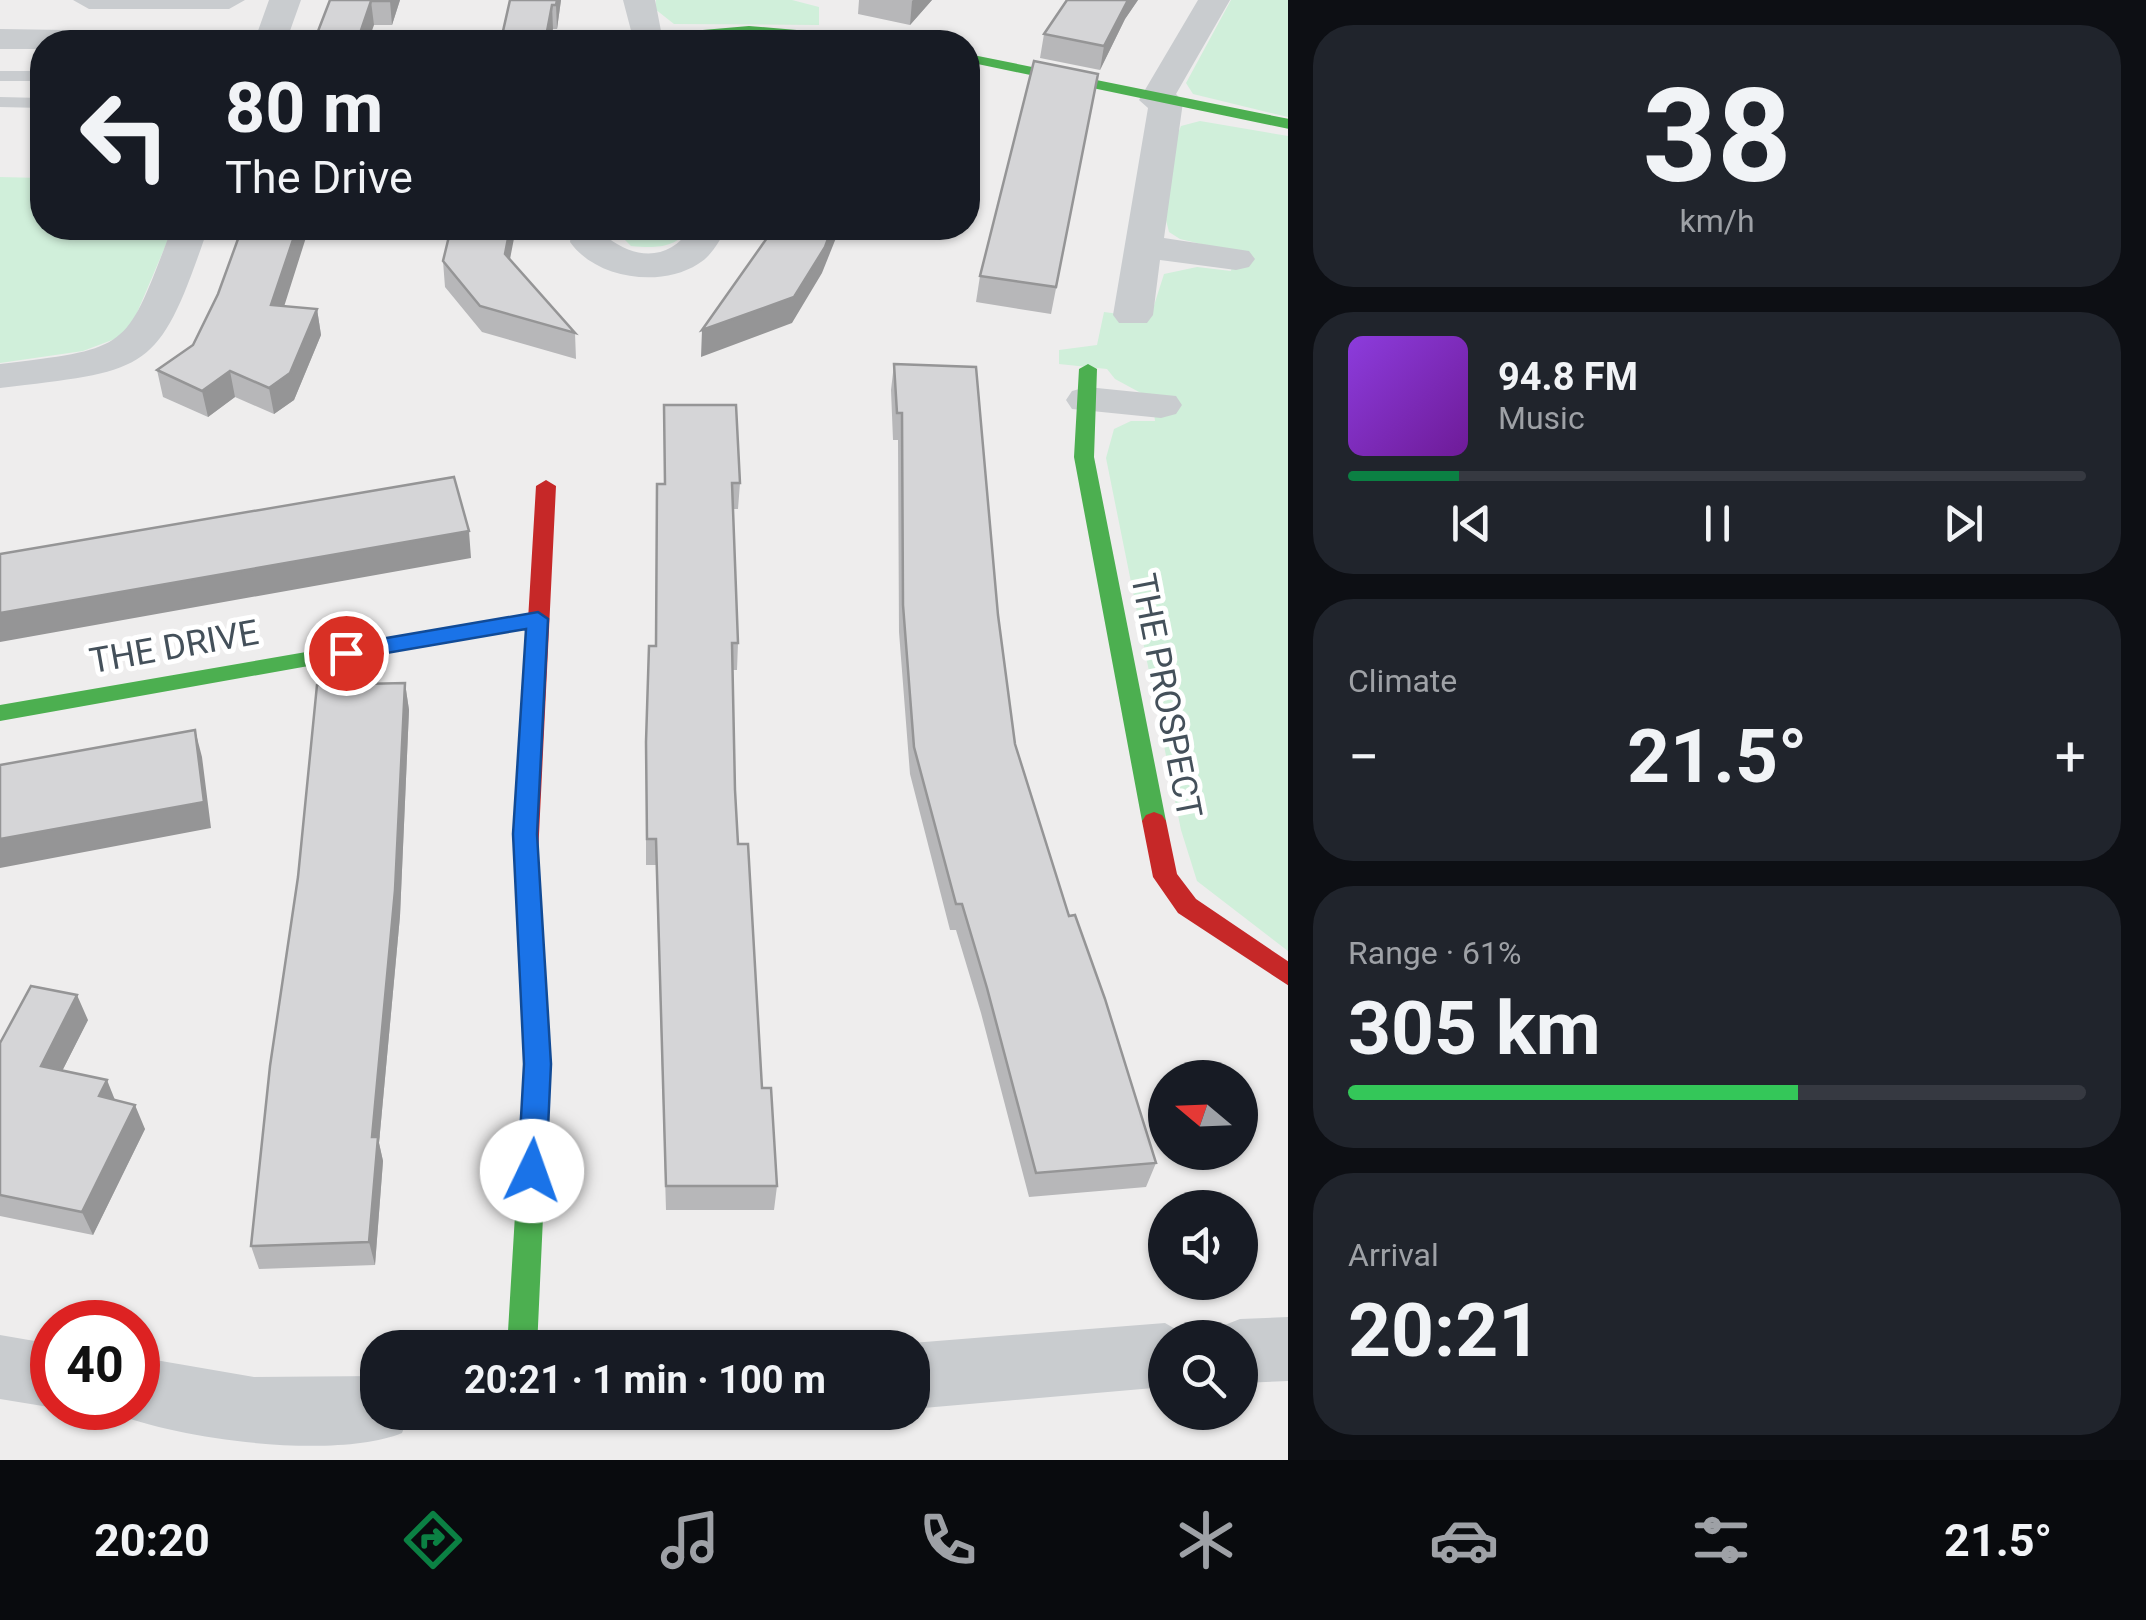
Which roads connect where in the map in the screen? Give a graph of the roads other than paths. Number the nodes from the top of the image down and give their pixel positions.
1 (89, 0) edge
2 (229, 0) edge
3 (285, 0) edge
4 (639, 0) edge
5 (1214, 0) edge
6 (274, 30) edge
7 (645, 30) edge
8 (0, 39) edge
9 (30, 39) edge
10 (980, 61) edge
11 (0, 76) edge
12 (30, 76) edge
13 (1161, 101) junction
14 (0, 102) edge
15 (30, 103) edge
16 (1288, 124) edge
17 (185, 240) edge
18 (589, 240) edge
19 (704, 240) edge
20 (1144, 248) junction
21 (1236, 259) dead end
22 (1133, 315) dead end
23 (0, 376) edge
24 (1088, 385) joint
25 (1160, 405) dead end
26 (546, 486) dead end
27 (538, 619) junction
28 (0, 713) edge
29 (1288, 976) edge
30 (523, 1330) edge
31 (1288, 1349) edge
32 (1258, 1350) edge
33 (1148, 1356) edge
34 (930, 1375) edge
35 (160, 1394) edge
36 (360, 1410) edge

1 - 2 street
3 - 6 street
4 - 7 street
5 - 13 street
8 - 9 street
10 - 13 street
11 - 12 lane
13 - 16 street
13 - 20 street
14 - 15 lane
17 - 23 street
18 - 19 street
20 - 21 street
20 - 22 street
24 - 25 street
24 - 29 street, THE PROSPECT
26 - 27 street
27 - 28 street, THE DRIVE
27 - 30 street
31 - 32 street
33 - 34 street
35 - 36 street

